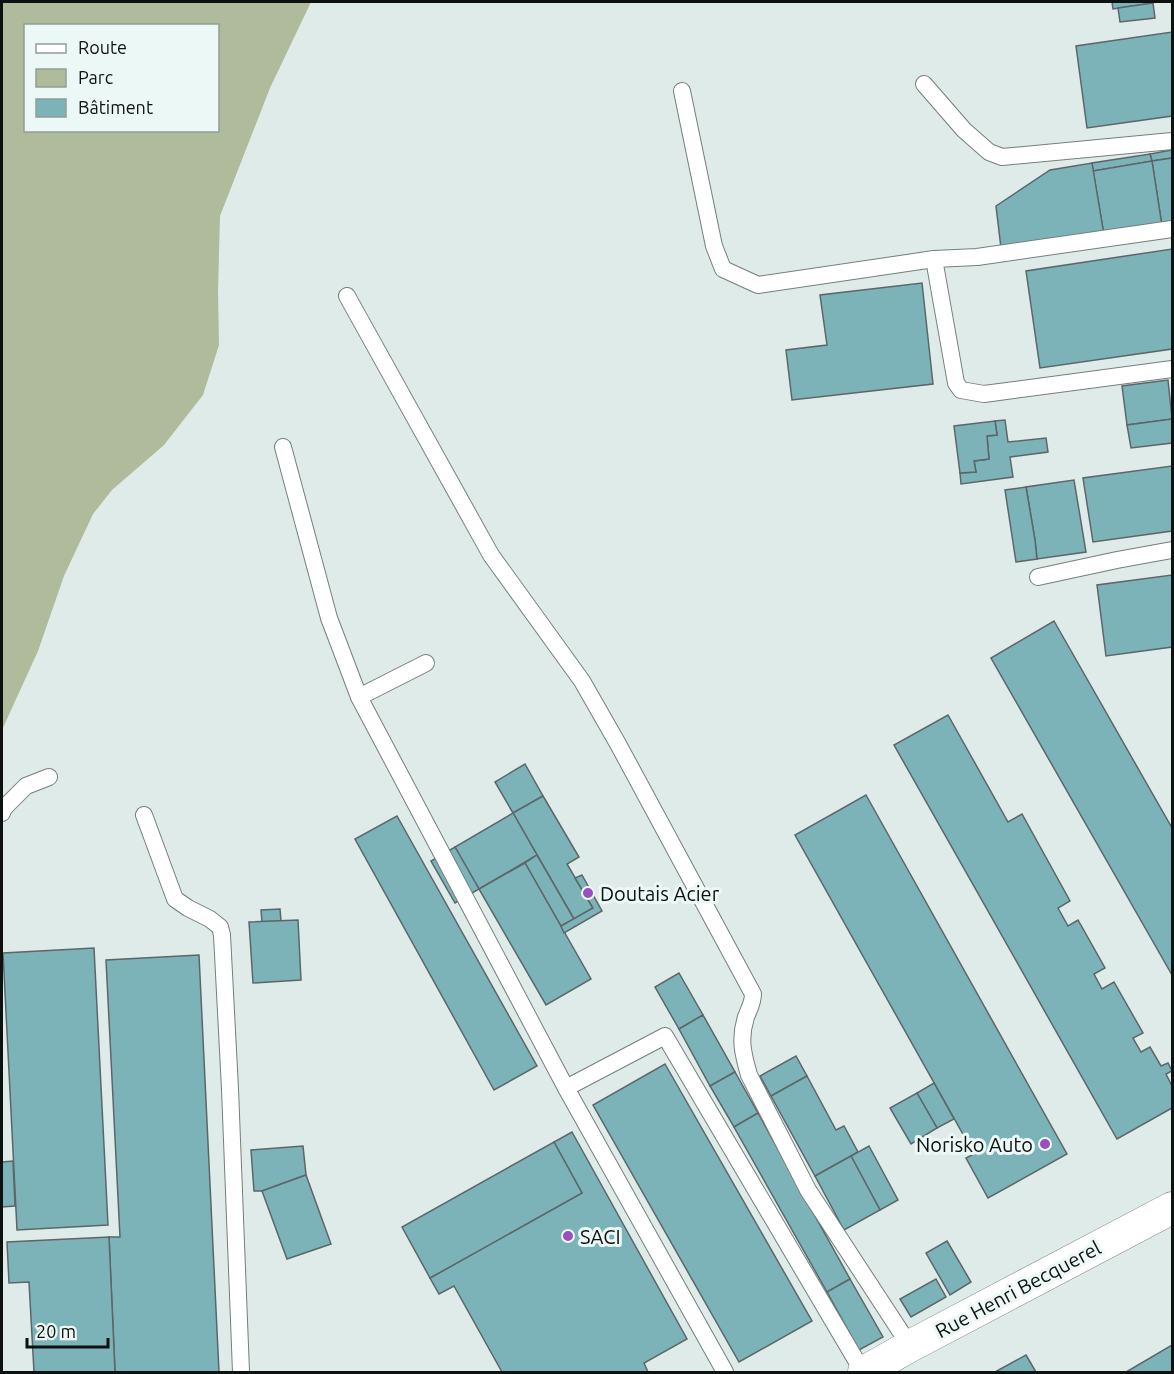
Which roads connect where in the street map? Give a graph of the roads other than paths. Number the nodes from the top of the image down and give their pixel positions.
1 (924, 84) dead end
2 (682, 91) dead end
3 (1173, 141) edge
4 (1173, 229) edge
5 (934, 259) junction
6 (347, 296) dead end
7 (1173, 369) edge
8 (283, 447) dead end
9 (1173, 550) edge
10 (1038, 577) dead end
11 (426, 663) dead end
12 (359, 698) junction
13 (49, 777) dead end
14 (2, 813) edge
15 (144, 815) dead end
16 (566, 1088) junction
17 (1173, 1208) edge
18 (910, 1346) junction
19 (241, 1372) edge
20 (726, 1372) edge
21 (863, 1372) edge

1 - 3 lane
2 - 5 lane
4 - 5 lane
5 - 7 lane
6 - 18 lane
8 - 12 lane
9 - 10 lane
11 - 12 lane
12 - 16 lane
13 - 14 lane
15 - 19 lane
16 - 20 lane
16 - 21 lane
17 - 18 street, Rue Henri Becquerel
18 - 21 street, Rue Henri Becquerel

